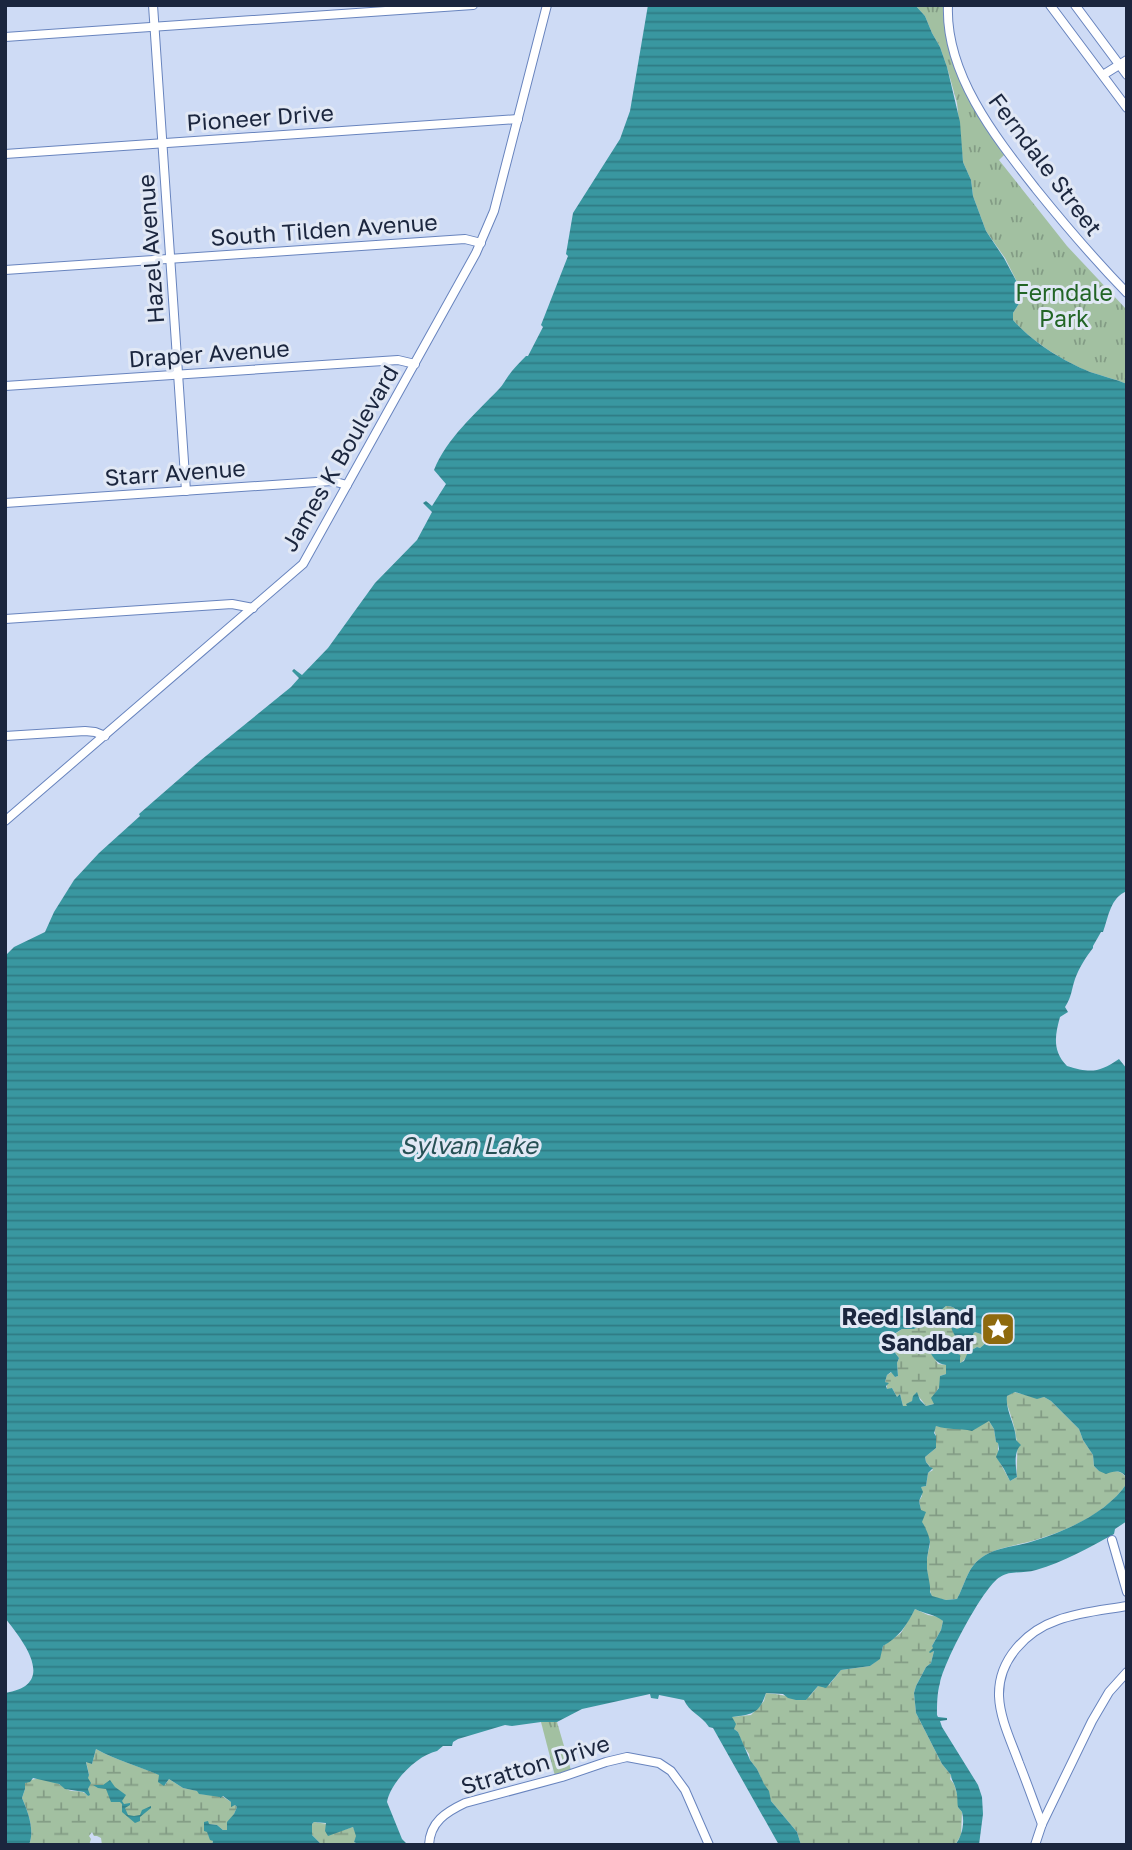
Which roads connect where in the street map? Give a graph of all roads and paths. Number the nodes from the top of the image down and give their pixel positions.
1 (153, 5) edge
2 (473, 5) edge
3 (547, 5) edge
4 (948, 5) edge
5 (1050, 5) edge
6 (1075, 5) edge
7 (154, 27) junction
8 (5, 37) edge
9 (1123, 62) edge
10 (1103, 75) junction
11 (1127, 75) edge
12 (1127, 108) edge
13 (518, 119) junction
14 (162, 143) junction
15 (5, 154) edge
16 (481, 243) junction
17 (170, 259) junction
18 (5, 270) edge
19 (1127, 293) edge
20 (415, 364) junction
21 (178, 375) junction
22 (5, 386) edge
23 (347, 485) junction
24 (186, 491) junction
25 (5, 503) edge
26 (253, 608) junction
27 (5, 619) edge
28 (5, 736) edge
29 (105, 736) junction
30 (5, 821) edge
31 (1112, 1540) dead end
32 (1127, 1592) edge
33 (1127, 1606) edge
34 (1127, 1672) edge
35 (1042, 1824) junction
36 (429, 1845) edge
37 (709, 1845) edge
38 (1035, 1845) edge

1 - 7 street, Hazel Avenue
2 - 7 street
3 - 13 street, James K Boulevard
4 - 19 street, Ferndale Street
5 - 10 street
6 - 9 street
7 - 8 street
7 - 14 street, Hazel Avenue
9 - 10 street
9 - 11 street
10 - 12 street
13 - 14 street, Pioneer Drive
13 - 16 street, James K Boulevard
14 - 15 street, Pioneer Drive
14 - 17 street, Hazel Avenue
16 - 17 street, South Tilden Avenue
16 - 20 street, James K Boulevard
17 - 18 street, South Tilden Avenue
17 - 21 street, Hazel Avenue
20 - 21 street, Draper Avenue
20 - 23 street, James K Boulevard
21 - 22 street, Draper Avenue
21 - 24 street, Hazel Avenue
23 - 24 street, Starr Avenue
23 - 26 street, James K Boulevard
24 - 25 street, Starr Avenue
26 - 27 street
26 - 29 street, James K Boulevard
28 - 29 street
29 - 30 street, James K Boulevard
31 - 32 street
33 - 35 street
34 - 35 street
35 - 38 street
36 - 37 street, Stratton Drive

